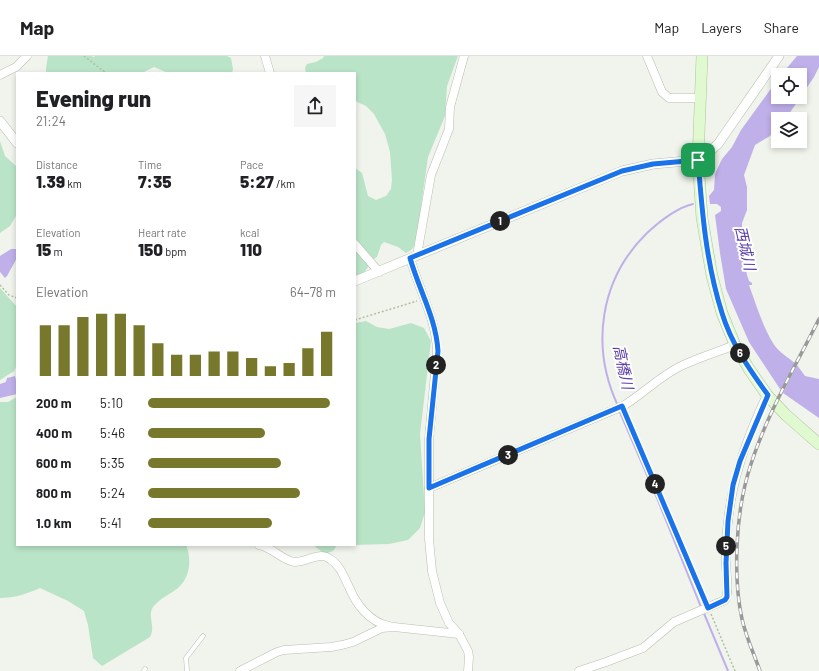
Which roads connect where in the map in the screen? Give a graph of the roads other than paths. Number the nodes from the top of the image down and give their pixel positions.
1 (27, 56) edge
2 (265, 56) edge
3 (464, 56) edge
4 (647, 56) edge
5 (702, 56) edge
6 (779, 56) edge
7 (270, 72) edge
8 (0, 75) edge
9 (700, 98) junction
10 (0, 121) edge
11 (16, 142) edge
12 (698, 160) junction
13 (356, 245) edge
14 (414, 257) junction
15 (379, 272) junction
16 (356, 281) edge
17 (735, 345) junction
18 (768, 395) junction
19 (819, 444) edge
20 (429, 488) junction
21 (262, 546) edge
22 (394, 626) junction
23 (459, 634) junction
24 (204, 636) dead end
25 (187, 671) edge
26 (240, 671) edge
27 (468, 671) edge
28 (579, 671) edge

1 - 8 street
2 - 7 street
3 - 14 street
4 - 9 street
5 - 9 main road
6 - 12 street
9 - 12 main road
10 - 11 street
12 - 14 street
12 - 17 main road
13 - 15 street
14 - 15 street
14 - 20 street
15 - 16 street
17 - 18 main road
17 - 20 street
18 - 19 main road
18 - 28 street
20 - 23 street
21 - 22 street
22 - 23 street
22 - 26 street
23 - 27 street
24 - 25 lane

